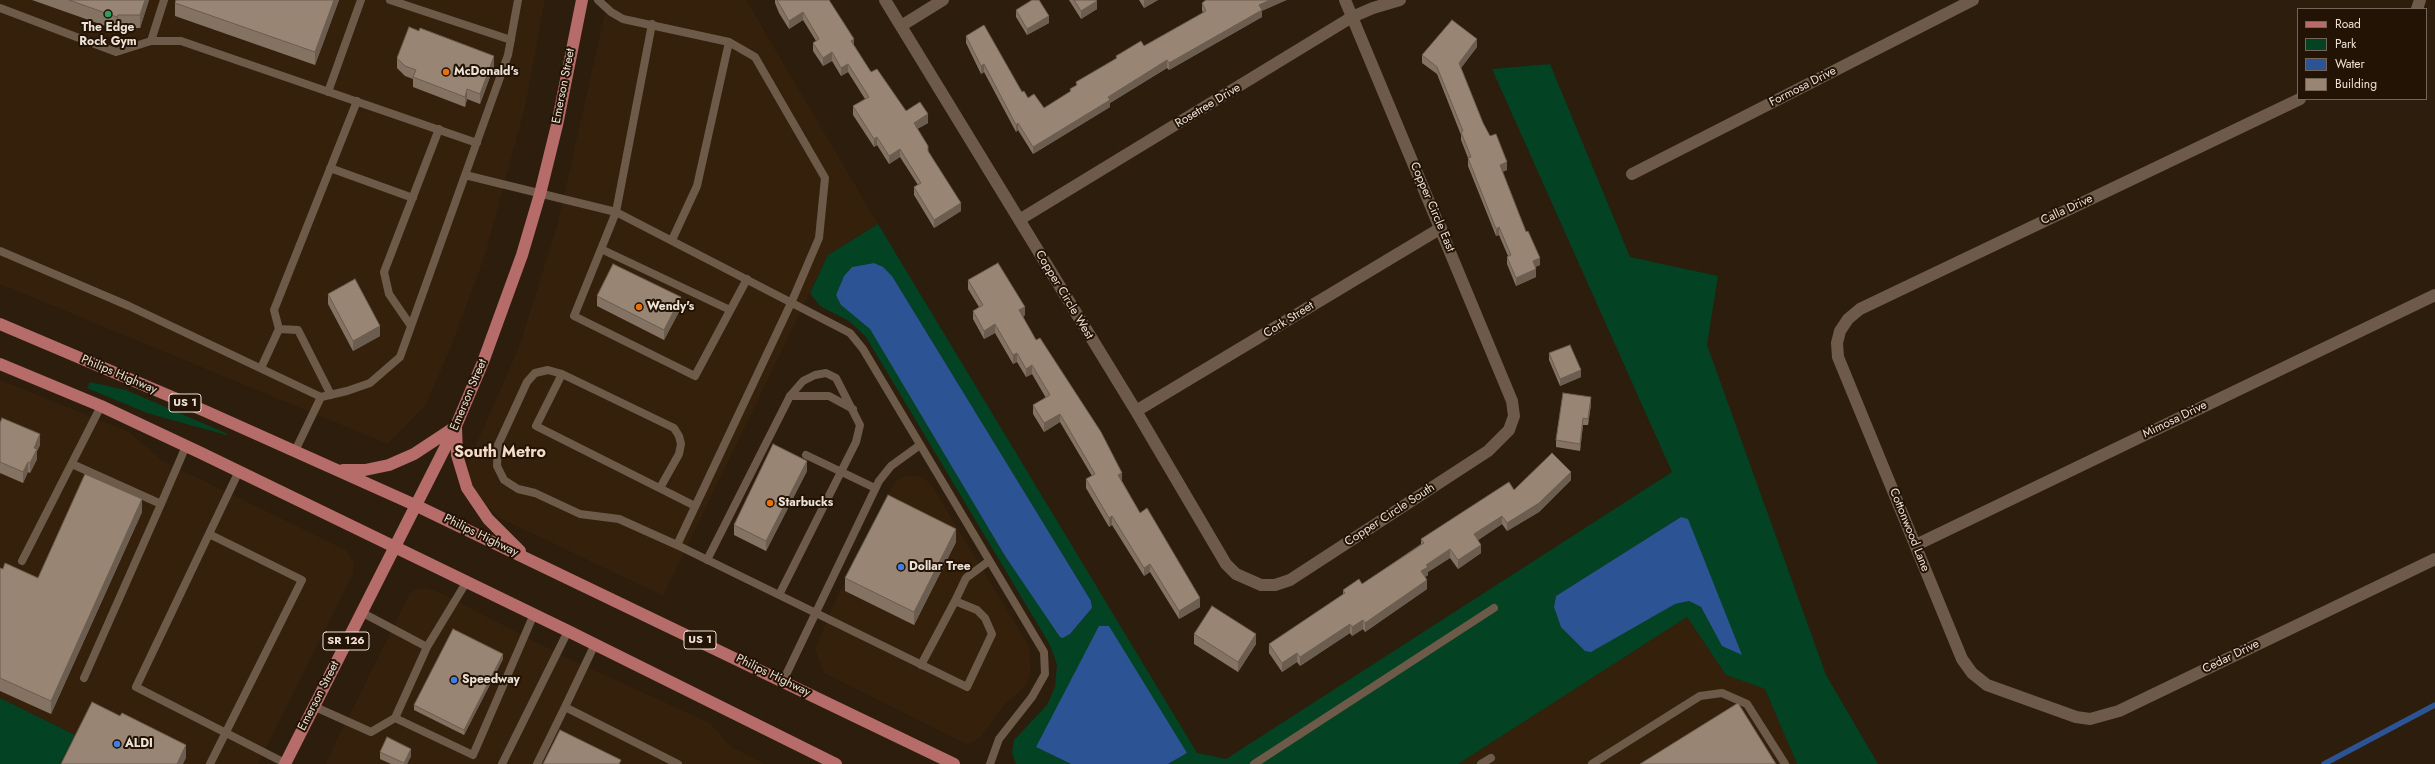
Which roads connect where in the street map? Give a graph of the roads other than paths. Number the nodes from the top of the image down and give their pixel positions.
1 (164, 0) edge
2 (361, 0) edge
3 (390, 0) edge
4 (518, 0) edge
5 (582, 0) edge
6 (598, 0) edge
7 (885, 0) edge
8 (944, 0) edge
9 (1345, 0) edge
10 (1400, 0) edge
11 (1973, 0) edge
12 (0, 8) edge
13 (1352, 17) junction
14 (652, 24) junction
15 (901, 26) junction
16 (511, 40) junction
17 (151, 41) junction
18 (729, 42) junction
19 (328, 92) junction
20 (2298, 100) edge
21 (357, 101) junction
22 (439, 129) junction
23 (477, 143) junction
24 (330, 168) junction
25 (1632, 174) dead end
26 (465, 175) junction
27 (540, 194) junction
28 (413, 198) junction
29 (616, 212) junction
30 (1019, 220) junction
31 (1441, 228) junction
32 (672, 240) junction
33 (601, 249) junction
34 (0, 251) edge
35 (747, 278) junction
36 (2435, 295) edge
37 (792, 301) junction
38 (730, 310) junction
39 (0, 324) edge
40 (411, 326) junction
41 (279, 329) junction
42 (1840, 331) joint
43 (0, 364) edge
44 (261, 368) junction
45 (562, 374) junction
46 (331, 395) junction
47 (321, 396) junction
48 (790, 396) junction
49 (101, 406) junction
50 (853, 410) junction
51 (1136, 411) junction
52 (1514, 416) joint
53 (456, 426) junction
54 (920, 445) junction
55 (186, 446) junction
56 (296, 451) junction
57 (806, 455) dead end
58 (72, 464) junction
59 (337, 470) junction
60 (239, 471) junction
61 (841, 472) junction
62 (660, 488) junction
63 (875, 488) junction
64 (161, 504) junction
65 (415, 505) junction
66 (696, 506) junction
67 (209, 534) junction
68 (677, 545) junction
69 (1916, 545) junction
70 (395, 546) junction
71 (526, 558) junction
72 (2435, 559) edge
73 (707, 560) junction
74 (22, 561) dead end
75 (989, 561) junction
76 (467, 581) junction
77 (1250, 582) joint
78 (779, 595) junction
79 (955, 601) junction
80 (1494, 608) dead end
81 (361, 612) junction
82 (816, 613) junction
83 (534, 614) junction
84 (568, 631) junction
85 (595, 644) junction
86 (427, 646) junction
87 (921, 665) junction
88 (84, 678) dead end
89 (783, 681) junction
90 (2022, 698) joint
91 (313, 706) junction
92 (565, 707) junction
93 (395, 718) junction
94 (225, 733) junction
95 (1491, 758) dead end
96 (210, 764) edge
97 (285, 764) edge
98 (502, 764) edge
99 (536, 764) edge
100 (678, 764) edge
101 (836, 764) edge
102 (954, 764) edge
103 (990, 764) edge
104 (1254, 764) edge
105 (1481, 764) edge
106 (1592, 764) edge
107 (1785, 764) edge

1 - 17 lane
2 - 19 lane
3 - 16 lane
4 - 16 lane
5 - 27 main road, Emerson Street
6 - 14 lane
7 - 15 street, Copper Circle West
8 - 15 street
9 - 13 street, Copper Circle East
10 - 13 street, Rosetree Drive
11 - 25 street, Formosa Drive
12 - 17 lane
13 - 30 street, Rosetree Drive
13 - 31 street, Copper Circle East
14 - 18 lane
14 - 29 lane
15 - 30 street, Copper Circle West
16 - 23 lane
17 - 19 lane
18 - 32 lane
18 - 37 lane
19 - 21 lane
20 - 42 street, Calla Drive
21 - 22 lane
21 - 24 lane
22 - 23 lane
22 - 28 lane
23 - 26 lane
24 - 28 lane
24 - 41 lane
26 - 27 lane
26 - 40 lane
27 - 29 lane
27 - 53 main road, Emerson Street
28 - 40 lane
29 - 32 lane
29 - 33 lane
30 - 51 street, Copper Circle West
31 - 51 street, Cork Street
31 - 52 street, Copper Circle East
32 - 35 lane
33 - 38 lane
33 - 38 lane
34 - 44 lane
35 - 37 lane
35 - 38 lane
36 - 69 street, Mimosa Drive
37 - 54 lane
37 - 66 lane
39 - 56 main road, Philips Highway / US 1
40 - 46 lane
41 - 44 lane
41 - 46 lane
42 - 69 street, Cottonwood Lane
43 - 49 main road
44 - 47 lane
45 - 62 lane
45 - 62 lane
45 - 68 lane
46 - 47 lane
47 - 56 lane
48 - 50 lane
48 - 50 lane
48 - 73 lane
49 - 55 main road
49 - 58 lane
50 - 61 lane
51 - 77 street, Copper Circle West
52 - 77 street, Copper Circle South
53 - 59 main road
53 - 65 main road, Emerson Street
53 - 71 main road
54 - 63 lane
54 - 75 lane
55 - 60 main road
55 - 64 lane
56 - 59 main road, Philips Highway / US 1
57 - 61 lane
58 - 64 lane
58 - 74 lane
59 - 65 main road, Philips Highway / US 1
60 - 67 lane
60 - 70 main road
61 - 63 lane
61 - 78 lane
62 - 66 lane
63 - 82 lane
64 - 88 lane
65 - 70 main road, Emerson Street
65 - 71 main road, Philips Highway / US 1
66 - 68 lane
67 - 94 lane
67 - 94 lane
68 - 73 lane
69 - 90 street, Cottonwood Lane
70 - 76 main road
70 - 81 main road, Emerson Street / SR 126
71 - 89 main road, Philips Highway / US 1
72 - 90 street, Cedar Drive
73 - 78 lane
75 - 79 lane
75 - 103 lane
76 - 83 main road
76 - 86 lane
78 - 82 lane
79 - 87 lane
79 - 87 lane
80 - 104 lane
81 - 86 lane
81 - 91 main road, Emerson Street / SR 126
82 - 87 lane
82 - 89 lane
83 - 84 main road
83 - 93 lane
84 - 85 main road
84 - 98 lane
85 - 92 lane
85 - 101 main road
86 - 93 lane
89 - 102 main road, Philips Highway / US 1
91 - 93 lane
91 - 97 main road, Emerson Street / SR 126
92 - 99 lane
92 - 100 lane
94 - 96 lane
94 - 97 lane
95 - 105 lane
106 - 107 lane

